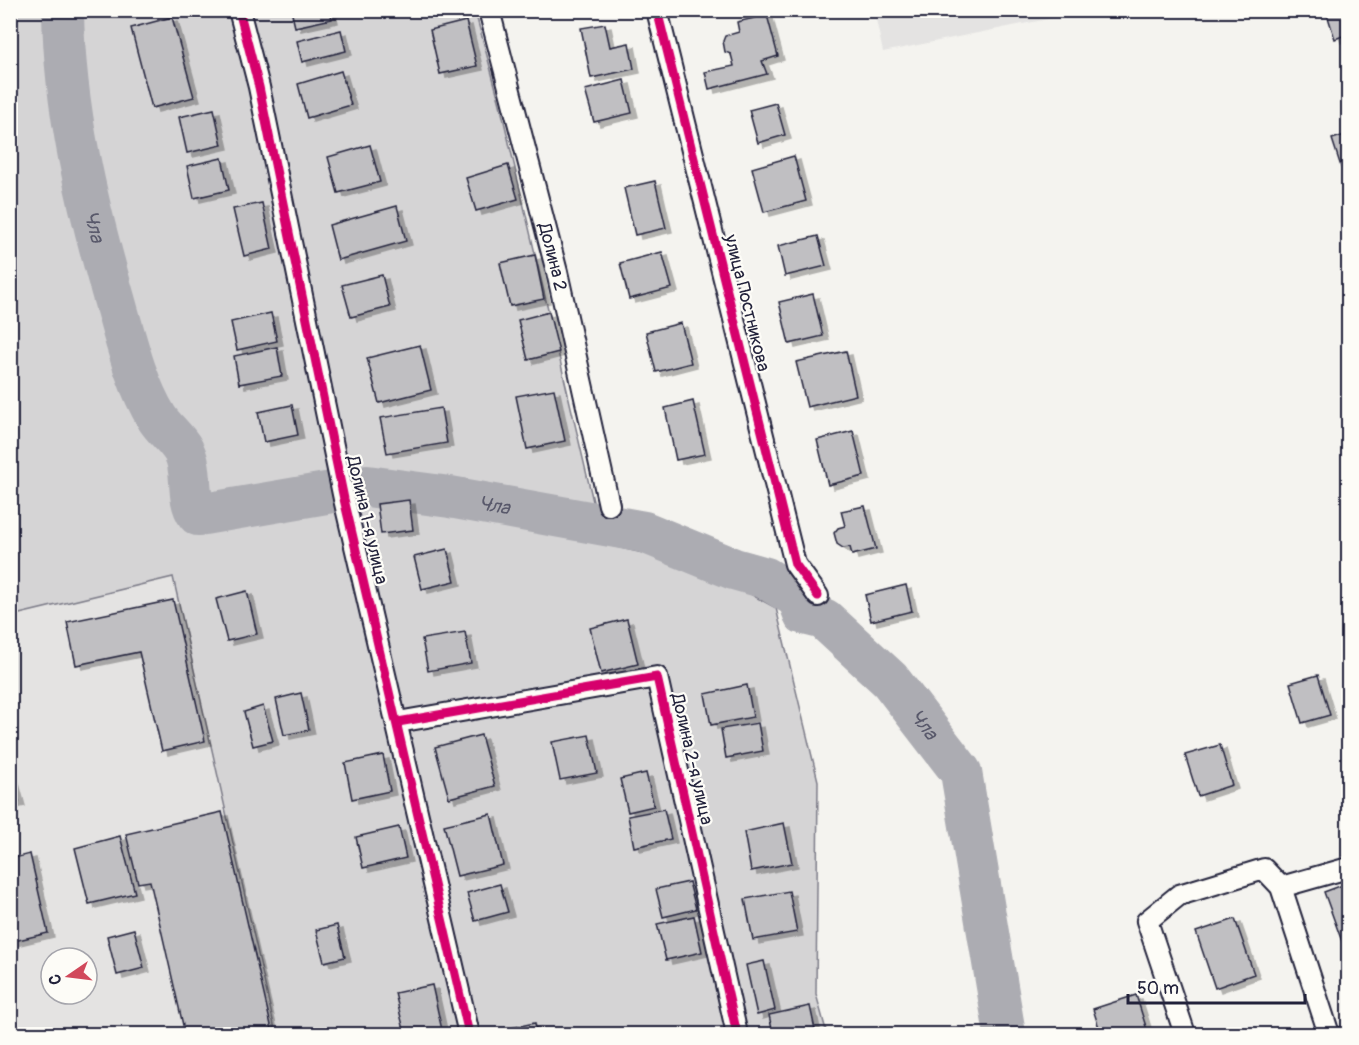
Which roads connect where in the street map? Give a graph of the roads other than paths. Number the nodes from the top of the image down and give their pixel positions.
1 (239, 10) edge
2 (489, 10) edge
3 (657, 10) edge
4 (609, 505) dead end
5 (818, 596) dead end
6 (398, 722) junction
7 (1348, 868) edge
8 (1281, 887) junction
9 (470, 1035) edge
10 (737, 1035) edge
11 (1185, 1035) edge
12 (1329, 1035) edge

1 - 6 street, Долина 1-я улица
2 - 4 street, Долина 2
3 - 5 street, улица Постникова
6 - 9 street, Долина 1-я улица
6 - 10 street, Долина 2-я улица
7 - 8 street
8 - 11 street
8 - 12 street

